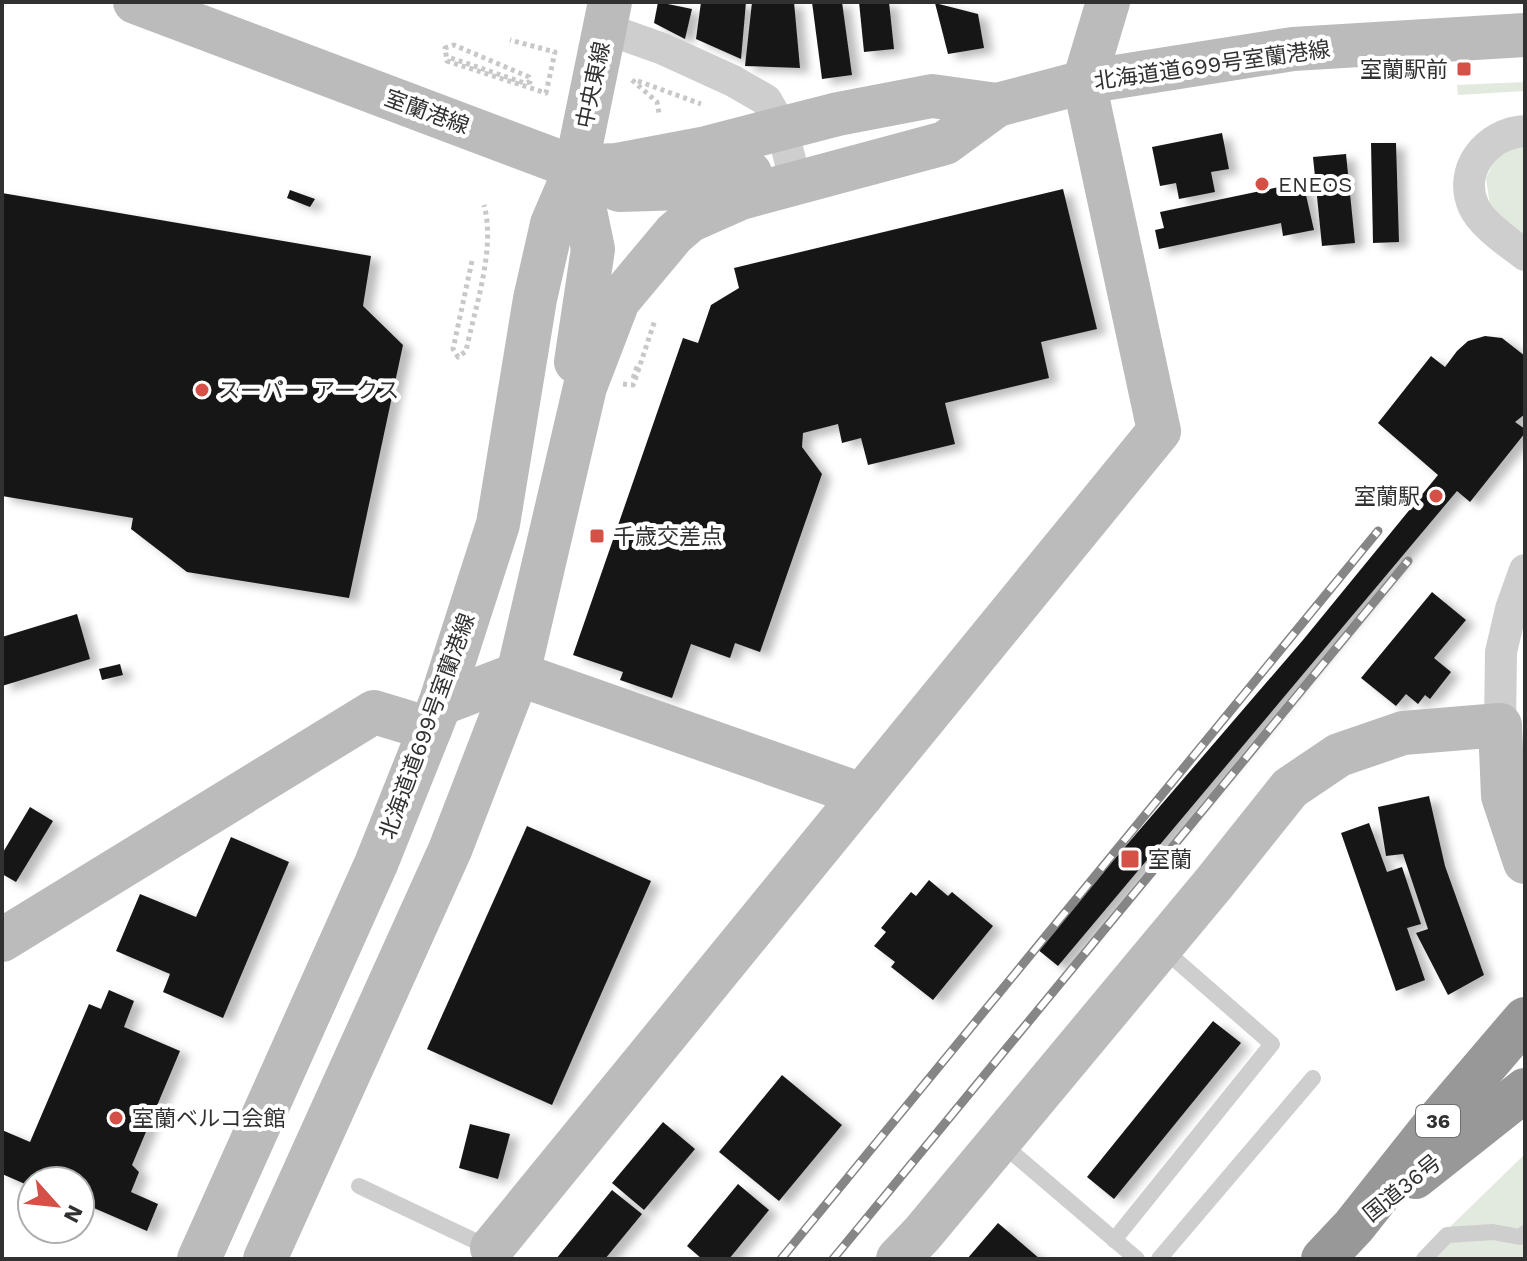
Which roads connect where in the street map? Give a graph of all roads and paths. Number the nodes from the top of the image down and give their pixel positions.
1 (135, 2) edge
2 (1108, 2) edge
3 (194, 12) edge
4 (607, 15) edge
5 (1525, 35) edge
6 (510, 40) dead end
7 (451, 58) dead end
8 (1084, 82) junction
9 (997, 105) junction
10 (1525, 131) edge
11 (790, 158) junction
12 (576, 168) junction
13 (484, 205) dead end
14 (1525, 255) edge
15 (472, 261) dead end
16 (585, 387) junction
17 (1525, 570) edge
18 (1525, 634) edge
19 (518, 674) junction
20 (435, 717) junction
21 (1500, 725) junction
22 (862, 795) junction
23 (1525, 862) edge
24 (2, 940) edge
25 (1161, 947) junction
26 (1525, 1019) edge
27 (1313, 1078) dead end
28 (1525, 1090) edge
29 (999, 1142) junction
30 (359, 1186) dead end
31 (1354, 1226) junction
32 (1525, 1233) edge
33 (1114, 1240) junction
34 (500, 1252) joint
35 (1134, 1258) edge
36 (199, 1259) edge
37 (265, 1259) edge
38 (898, 1259) edge
39 (1159, 1259) edge
40 (1323, 1259) edge
41 (1424, 1259) edge

1 - 3 main road, 室蘭港線
2 - 8 main road
3 - 12 main road, 室蘭港線
4 - 11 street
4 - 12 main road, 中央東線
5 - 8 main road, 北海道道699号室蘭港線
6 - 7 path
8 - 9 main road, 北海道道699号室蘭港線
8 - 22 main road
9 - 11 main road, 北海道道699号室蘭港線
9 - 11 main road, 北海道道699号室蘭港線
10 - 14 street
11 - 12 main road, 北海道道699号室蘭港線
11 - 16 main road, 北海道道699号室蘭港線
12 - 16 main road, 北海道道699号室蘭港線
12 - 20 main road, 北海道道699号室蘭港線
13 - 15 path
16 - 19 main road, 北海道道699号室蘭港線
17 - 21 street
18 - 21 street
19 - 20 main road
19 - 22 main road
19 - 37 main road, 北海道道699号室蘭港線
20 - 24 main road
20 - 36 main road, 北海道道699号室蘭港線
21 - 23 main road
21 - 25 main road
22 - 34 main road
25 - 29 main road
25 - 33 lane
26 - 31 highway, 国道36号 / 36
27 - 39 lane
28 - 31 highway, 国道36号 / 36
29 - 33 lane
29 - 38 main road
30 - 34 lane
31 - 40 highway, 国道36号 / 36
32 - 41 lane
33 - 35 lane

